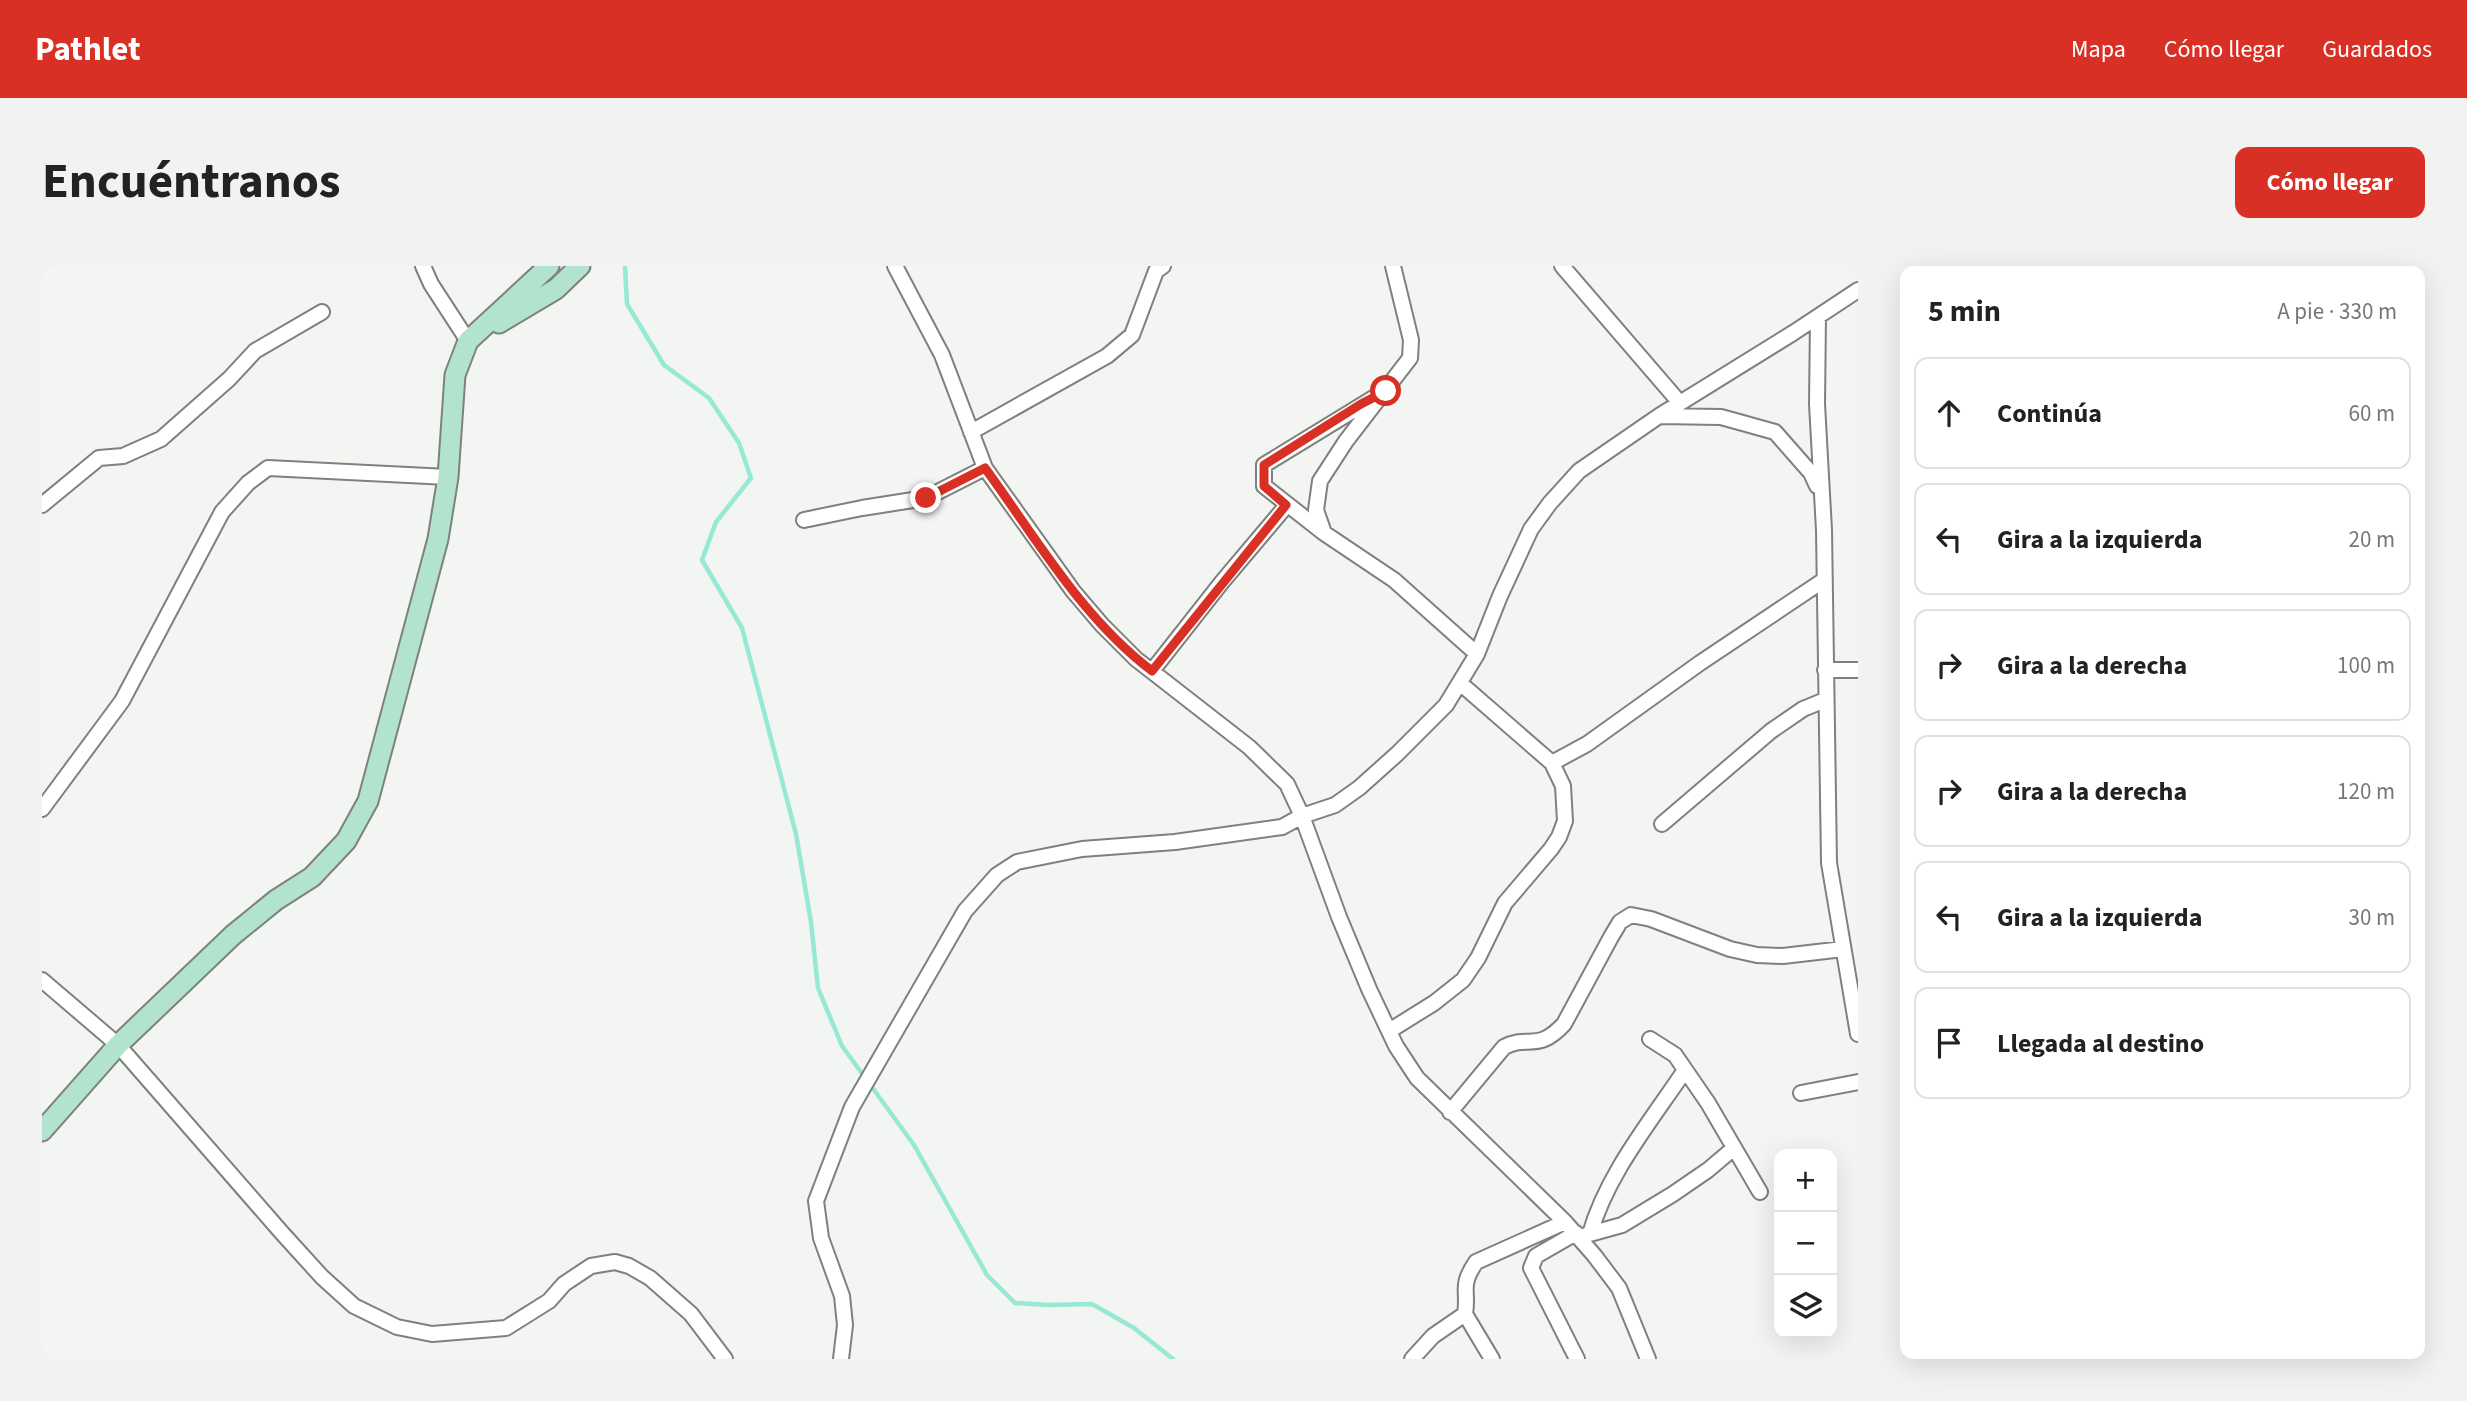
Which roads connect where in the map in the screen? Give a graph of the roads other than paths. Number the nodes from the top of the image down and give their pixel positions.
1 (423, 266) edge
2 (580, 266) edge
3 (895, 266) edge
4 (1163, 266) edge
5 (1393, 266) edge
6 (1562, 266) edge
7 (544, 270) edge
8 (1858, 290) edge
9 (322, 312) dead end
10 (1818, 317) junction
11 (468, 341) junction
12 (1386, 391) junction
13 (1680, 402) junction
14 (1659, 416) junction
15 (971, 432) junction
16 (985, 468) junction
17 (448, 477) junction
18 (1821, 495) junction
19 (42, 505) edge
20 (1286, 505) junction
21 (804, 520) dead end
22 (1324, 533) junction
23 (1824, 580) junction
24 (1478, 654) junction
25 (1825, 670) junction
26 (1858, 670) edge
27 (1152, 671) junction
28 (1460, 683) junction
29 (1825, 700) junction
30 (1552, 763) junction
31 (43, 807) edge
32 (1302, 816) junction
33 (1662, 824) dead end
34 (1843, 949) junction
35 (42, 980) edge
36 (1389, 1031) junction
37 (1858, 1034) edge
38 (1650, 1039) dead end
39 (118, 1045) junction
40 (1685, 1070) junction
41 (1858, 1082) edge
42 (1801, 1093) dead end
43 (1450, 1112) junction
44 (42, 1131) edge
45 (1734, 1148) junction
46 (1760, 1192) dead end
47 (1565, 1222) junction
48 (1582, 1235) junction
49 (1465, 1314) junction
50 (725, 1359) edge
51 (841, 1359) edge
52 (1412, 1359) edge
53 (1492, 1359) edge
54 (1577, 1359) edge
55 (1648, 1359) edge

1 - 11 street
2 - 11 street
3 - 15 street
4 - 15 street
5 - 12 street
6 - 13 street
7 - 11 street
8 - 10 street
9 - 19 street
10 - 13 street
10 - 18 street
11 - 17 street
12 - 20 street
12 - 22 street
13 - 14 street
14 - 18 street
14 - 24 street
15 - 16 street
16 - 21 street
16 - 27 street
17 - 31 street
17 - 39 street
18 - 23 street
20 - 22 street
20 - 27 street
22 - 24 street
23 - 25 street
23 - 30 street
24 - 28 street
25 - 26 street
25 - 29 street
27 - 32 street
28 - 30 street
28 - 32 street
29 - 33 street
29 - 34 street
30 - 36 street
32 - 36 street
32 - 51 street
34 - 37 street
34 - 43 street
35 - 39 street
36 - 43 street
38 - 40 street
39 - 44 street
39 - 50 street
40 - 45 street
40 - 48 street
41 - 42 street
43 - 47 street
45 - 46 street
45 - 48 street
47 - 48 street
47 - 49 street
48 - 54 street
48 - 55 street
49 - 52 street
49 - 53 street

